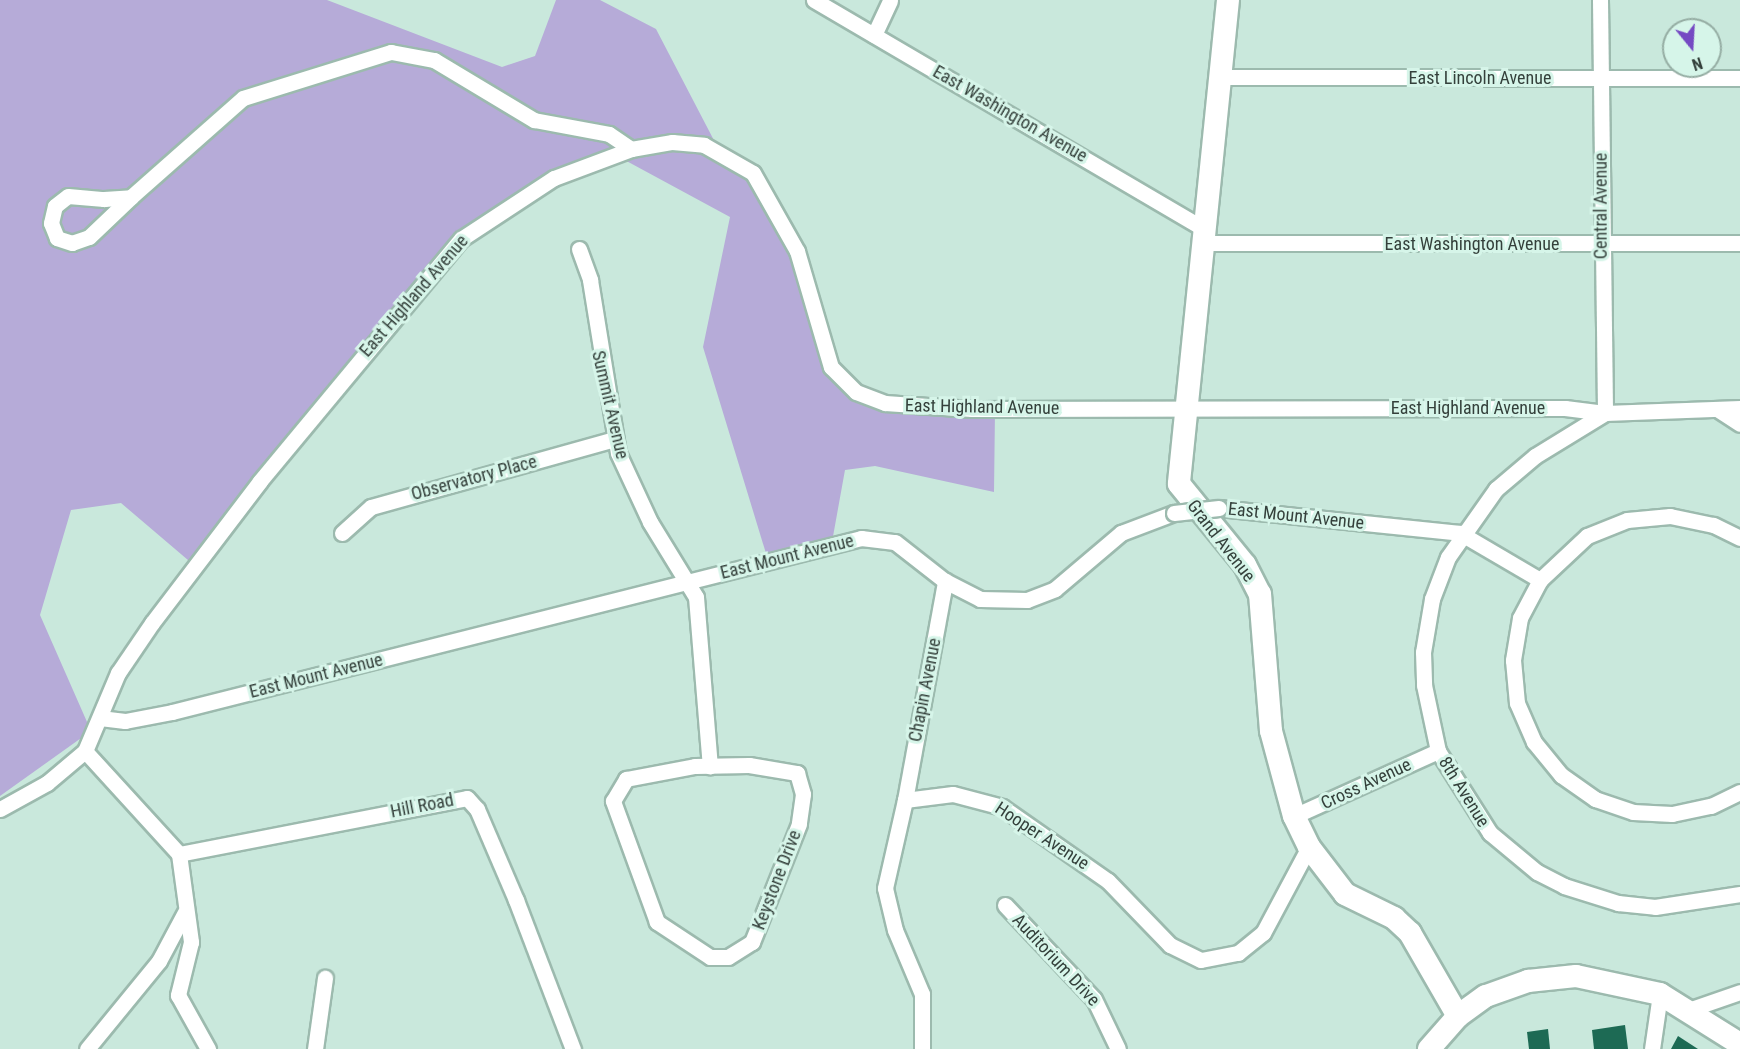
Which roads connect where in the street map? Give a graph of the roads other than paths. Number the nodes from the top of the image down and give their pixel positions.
1 (814, 0) edge
2 (890, 0) edge
3 (1228, 0) edge
4 (1600, 0) edge
5 (874, 35) junction
6 (1220, 77) junction
7 (1600, 78) junction
8 (1740, 78) edge
9 (631, 149) junction
10 (131, 197) junction
11 (1205, 236) junction
12 (1601, 243) junction
13 (1740, 243) edge
14 (579, 249) dead end
15 (1185, 408) junction
16 (1740, 408) edge
17 (1717, 409) junction
18 (1605, 413) junction
19 (1740, 424) edge
20 (614, 439) junction
21 (342, 533) dead end
22 (1460, 533) junction
23 (1740, 538) edge
24 (1540, 580) junction
25 (945, 581) junction
26 (688, 582) junction
27 (100, 718) junction
28 (1438, 751) junction
29 (85, 752) junction
30 (710, 766) junction
31 (1740, 792) edge
32 (905, 800) junction
33 (0, 809) edge
34 (1294, 816) junction
35 (1309, 848) junction
36 (179, 854) junction
37 (1740, 894) edge
38 (1005, 905) dead end
39 (185, 912) junction
40 (325, 978) dead end
41 (1740, 992) edge
42 (1660, 994) junction
43 (1691, 1009) junction
44 (1458, 1016) junction
45 (1740, 1044) edge
46 (87, 1049) edge
47 (208, 1049) edge
48 (315, 1049) edge
49 (573, 1049) edge
50 (922, 1049) edge
51 (1118, 1049) edge
52 (1429, 1049) edge
53 (1652, 1049) edge

1 - 5 street, East Washington Avenue
2 - 5 street
3 - 6 street, Grand Avenue
4 - 7 street, Central Avenue
5 - 11 street, East Washington Avenue
6 - 7 street, East Lincoln Avenue
6 - 11 street, Grand Avenue
7 - 8 street, East Lincoln Avenue
7 - 12 street, Central Avenue
9 - 10 street
9 - 15 street, East Highland Avenue
9 - 27 street, East Highland Avenue
10 - 10 street
11 - 12 street, East Washington Avenue
11 - 15 street, Grand Avenue
12 - 13 street, East Washington Avenue
12 - 18 street, Central Avenue
14 - 20 street, Summit Avenue
15 - 18 street, East Highland Avenue
15 - 34 street, Grand Avenue
16 - 17 street, East Highland Avenue
17 - 18 street, East Highland Avenue
17 - 19 street
18 - 22 street, 8th Avenue
20 - 21 street, Observatory Place
20 - 26 street, Summit Avenue
22 - 24 street, East Mount Avenue
22 - 25 street, East Mount Avenue, bridge
22 - 28 street, 8th Avenue
23 - 24 street
24 - 31 street
25 - 26 street, East Mount Avenue
25 - 32 street, Chapin Avenue
26 - 27 street, East Mount Avenue
26 - 30 street
27 - 29 street, East Highland Avenue
28 - 34 street, Cross Avenue
28 - 37 street, 8th Avenue
29 - 33 street, East Highland Avenue
29 - 36 street
30 - 30 street, Keystone Drive
32 - 35 street, Hooper Avenue
32 - 50 street
34 - 35 street, Grand Avenue
35 - 44 street, Grand Avenue
36 - 39 street
36 - 49 street, Hill Road
38 - 51 street, Auditorium Drive
39 - 46 street
39 - 47 street
40 - 48 street
41 - 43 street
42 - 43 street
42 - 44 street
42 - 53 street
43 - 45 street
44 - 52 street

